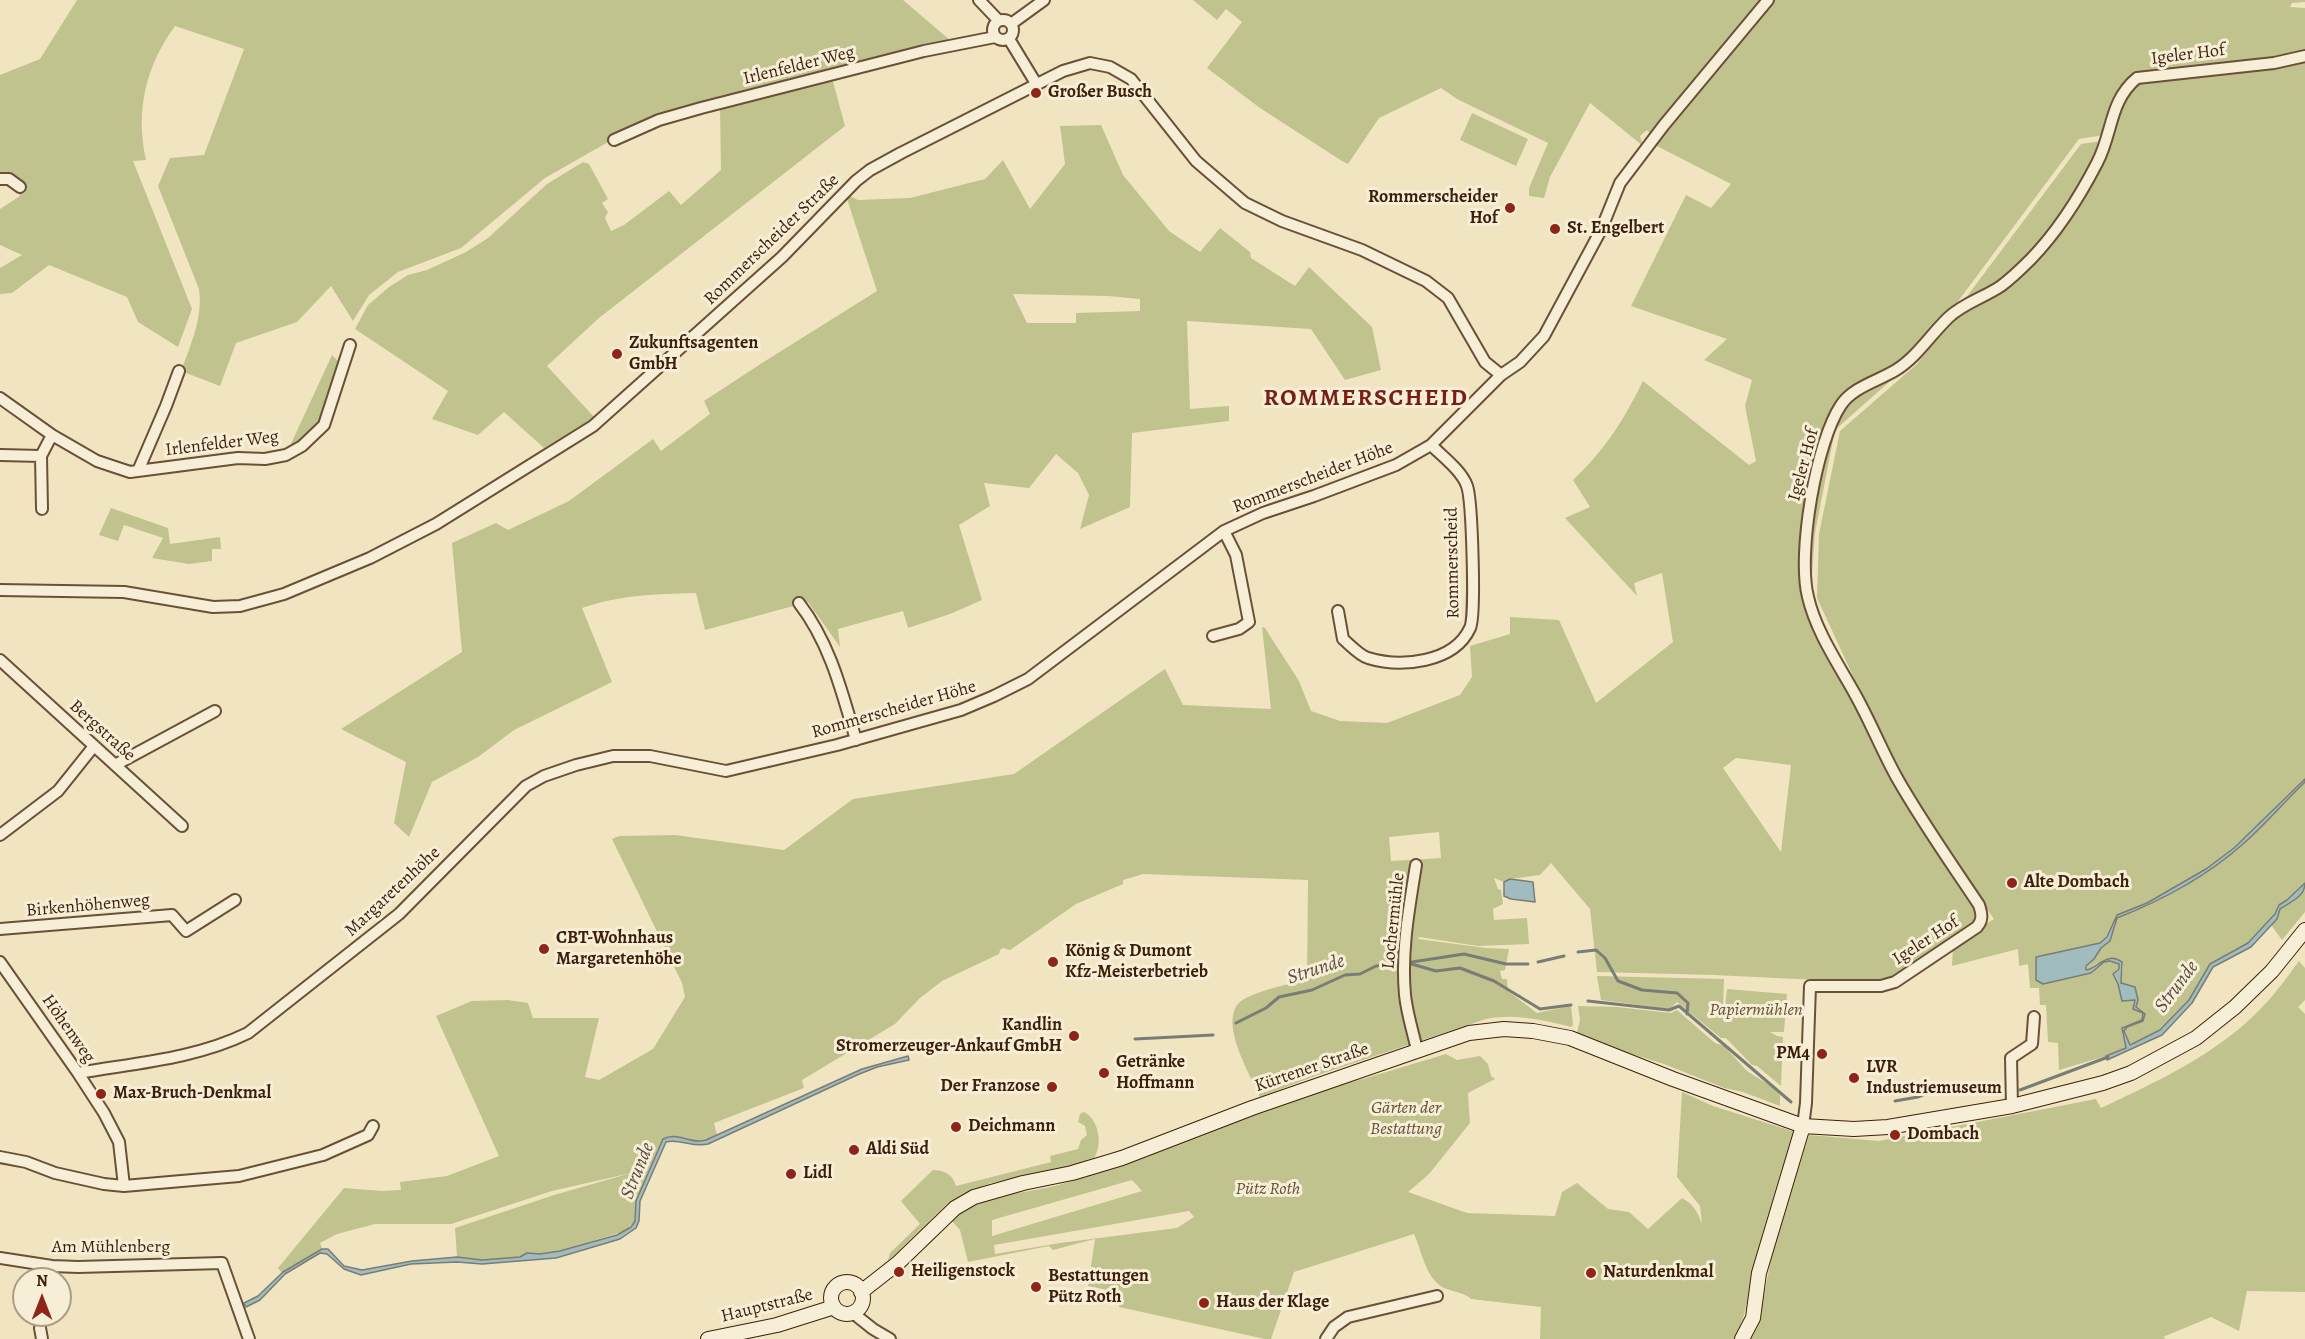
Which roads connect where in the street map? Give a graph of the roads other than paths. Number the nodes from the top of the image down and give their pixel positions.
1 (979, 0) edge
2 (1044, 0) edge
3 (1768, 0) edge
4 (999, 21) junction
5 (1011, 24) junction
6 (995, 37) junction
7 (1009, 39) junction
8 (2305, 56) edge
9 (1037, 85) junction
10 (614, 140) dead end
11 (0, 179) edge
12 (20, 187) dead end
13 (350, 345) dead end
14 (178, 370) dead end
15 (1501, 375) junction
16 (0, 398) edge
17 (52, 435) junction
18 (1431, 445) junction
19 (0, 455) edge
20 (41, 456) junction
21 (138, 471) junction
22 (42, 509) dead end
23 (1224, 531) junction
24 (0, 590) edge
25 (799, 603) dead end
26 (1338, 611) dead end
27 (1213, 636) dead end
28 (0, 660) edge
29 (215, 711) dead end
30 (856, 740) junction
31 (94, 746) junction
32 (115, 765) junction
33 (726, 771) joint
34 (182, 826) dead end
35 (0, 835) edge
36 (1416, 865) dead end
37 (234, 900) dead end
38 (0, 929) edge
39 (2305, 930) edge
40 (0, 962) edge
41 (2034, 1017) dead end
42 (1417, 1050) junction
43 (78, 1073) junction
44 (2012, 1106) junction
45 (373, 1126) dead end
46 (1803, 1126) junction
47 (0, 1157) edge
48 (124, 1186) junction
49 (0, 1258) edge
50 (861, 1292) junction
51 (1437, 1296) dead end
52 (834, 1307) junction
53 (853, 1312) junction
54 (249, 1339) edge
55 (708, 1339) edge
56 (890, 1339) edge
57 (1326, 1339) edge
58 (1742, 1339) edge

1 - 4 street
2 - 5 street
3 - 15 street, Rommerscheider Höhe
4 - 5 street
4 - 6 street
5 - 7 street
6 - 7 street, Irlenfelder Weg
6 - 10 street, Irlenfelder Weg
7 - 9 street
8 - 46 street, Igeler Hof
9 - 15 street, Rommerscheider Straße
9 - 24 street, Rommerscheider Straße
11 - 12 street
13 - 21 street, Irlenfelder Weg
14 - 21 street, Irlenfelder Weg
15 - 18 street, Rommerscheider Höhe
16 - 17 street, Irlenfelder Weg
17 - 20 street
17 - 21 street, Irlenfelder Weg
18 - 23 street, Rommerscheider Höhe
18 - 26 street, Rommerscheid
19 - 20 street
20 - 22 street
23 - 27 street
23 - 30 street, Rommerscheider Höhe
25 - 30 street
28 - 31 street, Bergstraße
29 - 32 street
30 - 33 street, Rommerscheider Höhe
31 - 32 street, Bergstraße
31 - 35 street
32 - 34 street, Bergstraße
33 - 43 street, Margaretenhöhe
36 - 42 street, Lochermühle
37 - 38 street, Birkenhöhenweg
39 - 44 main road, Kürtener Straße
40 - 43 street, Höhenweg
41 - 44 street
42 - 46 main road, Kürtener Straße
42 - 50 main road, Kürtener Straße
43 - 48 street, Höhenweg
44 - 46 main road, Kürtener Straße
45 - 48 street
46 - 58 main road
47 - 48 street
49 - 54 street, Am Mühlenberg
50 - 52 main road
50 - 53 main road
51 - 57 street
52 - 53 main road
52 - 55 main road, Hauptstraße
53 - 56 street

